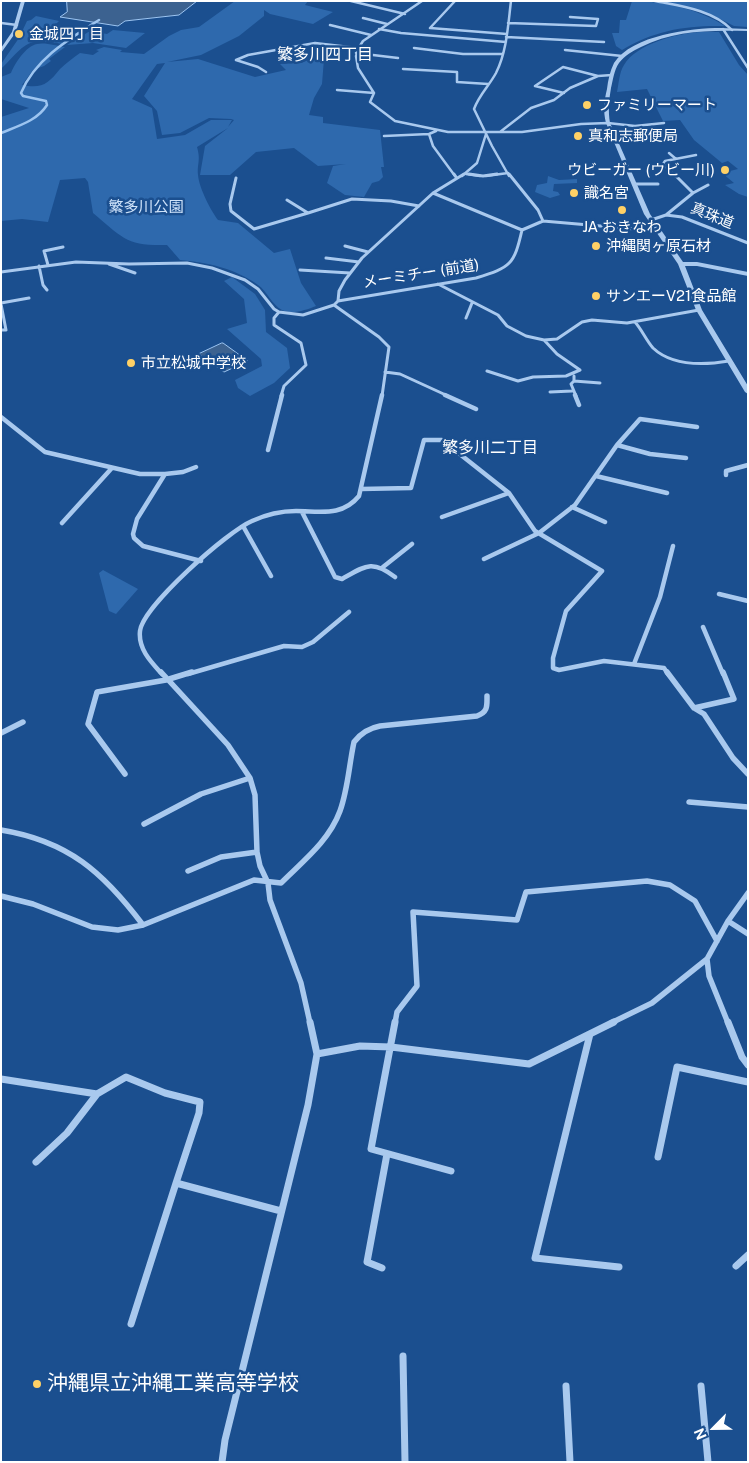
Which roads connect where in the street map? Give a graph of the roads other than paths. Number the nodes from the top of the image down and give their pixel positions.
1 (23, 1) edge
2 (351, 1) edge
3 (422, 1) edge
4 (455, 1) edge
5 (511, 1) edge
6 (655, 1) edge
7 (405, 14) junction
8 (570, 17) dead end
9 (363, 18) dead end
10 (1, 23) edge
11 (508, 23) junction
12 (387, 24) junction
13 (17, 25) junction
14 (330, 25) dead end
15 (379, 29) junction
16 (723, 29) junction
17 (732, 30) junction
18 (748, 30) edge
19 (371, 35) junction
20 (507, 35) junction
21 (506, 42) junction
22 (604, 42) dead end
23 (358, 48) junction
24 (414, 48) dead end
25 (564, 50) dead end
26 (1, 52) edge
27 (356, 54) junction
28 (502, 54) junction
29 (622, 56) junction
30 (398, 58) dead end
31 (748, 68) edge
32 (404, 69) dead end
33 (266, 72) dead end
34 (612, 75) junction
35 (598, 76) junction
36 (488, 84) junction
37 (337, 90) dead end
38 (374, 93) junction
39 (564, 94) junction
40 (608, 123) junction
41 (664, 124) dead end
42 (436, 131) junction
43 (500, 132) junction
44 (486, 133) junction
45 (428, 134) junction
46 (384, 136) dead end
47 (669, 153) dead end
48 (696, 155) dead end
49 (676, 159) junction
50 (508, 173) junction
51 (466, 174) junction
52 (236, 178) dead end
53 (456, 178) junction
54 (634, 184) junction
55 (658, 184) dead end
56 (708, 185) dead end
57 (433, 193) junction
58 (693, 193) junction
59 (287, 200) dead end
60 (419, 206) junction
61 (308, 213) junction
62 (666, 215) junction
63 (651, 220) junction
64 (544, 221) junction
65 (522, 230) junction
66 (658, 231) junction
67 (748, 243) edge
68 (345, 246) dead end
69 (63, 247) dead end
70 (368, 252) junction
71 (326, 258) dead end
72 (359, 262) junction
73 (48, 264) junction
74 (109, 264) junction
75 (681, 264) junction
76 (39, 266) junction
77 (300, 270) dead end
78 (1, 272) edge
79 (134, 273) dead end
80 (350, 273) junction
81 (748, 274) edge
82 (438, 284) junction
83 (47, 290) dead end
84 (29, 298) dead end
85 (336, 303) junction
86 (472, 303) junction
87 (1, 304) edge
88 (699, 310) junction
89 (279, 312) junction
90 (466, 318) dead end
91 (636, 322) junction
92 (1, 330) edge
93 (544, 340) junction
94 (729, 361) junction
95 (385, 372) junction
96 (487, 372) dead end
97 (574, 376) junction
98 (574, 381) junction
99 (600, 383) dead end
100 (572, 391) junction
101 (550, 392) dead end
102 (748, 392) edge
103 (579, 405) dead end
104 (476, 409) dead end
105 (1, 418) edge
106 (697, 428) dead end
107 (617, 445) junction
108 (268, 450) dead end
109 (686, 458) dead end
110 (748, 464) edge
111 (196, 466) dead end
112 (111, 469) junction
113 (165, 474) junction
114 (726, 475) dead end
115 (596, 476) junction
116 (361, 489) junction
117 (509, 493) junction
118 (667, 493) dead end
119 (572, 507) junction
120 (302, 512) junction
121 (442, 517) dead end
122 (605, 522) dead end
123 (62, 523) dead end
124 (243, 526) junction
125 (539, 533) junction
126 (412, 544) dead end
127 (673, 546) dead end
128 (484, 559) dead end
129 (201, 560) junction
130 (383, 567) junction
131 (271, 576) dead end
132 (394, 577) dead end
133 (719, 594) dead end
134 (748, 601) edge
135 (349, 612) dead end
136 (703, 627) dead end
137 (634, 664) junction
138 (166, 680) junction
139 (487, 696) dead end
140 (694, 708) junction
141 (23, 722) dead end
142 (1, 733) edge
143 (125, 774) dead end
144 (748, 774) edge
145 (250, 778) junction
146 (689, 802) dead end
147 (748, 807) edge
148 (144, 824) dead end
149 (1, 830) edge
150 (257, 852) junction
151 (188, 871) dead end
152 (268, 883) junction
153 (748, 893) edge
154 (1, 896) edge
155 (728, 920) junction
156 (143, 925) junction
157 (748, 934) edge
158 (717, 941) junction
159 (707, 958) junction
160 (590, 1034) junction
161 (391, 1047) junction
162 (317, 1054) junction
163 (748, 1065) edge
164 (1, 1079) edge
165 (748, 1082) edge
166 (97, 1094) junction
167 (387, 1154) junction
168 (658, 1157) dead end
169 (36, 1162) dead end
170 (451, 1172) dead end
171 (176, 1183) junction
172 (281, 1211) junction
173 (748, 1255) edge
174 (736, 1266) dead end
175 (619, 1267) dead end
176 (382, 1268) dead end
177 (131, 1324) dead end
178 (403, 1356) dead end
179 (566, 1386) dead end
180 (701, 1386) dead end
181 (222, 1462) edge
182 (405, 1462) edge
183 (570, 1462) edge
184 (708, 1462) edge

1 - 13 street
2 - 7 street
3 - 7 street
4 - 20 street
5 - 11 street
6 - 17 street
7 - 12 street
8 - 11 street
9 - 12 street
10 - 13 street
11 - 20 street
12 - 15 street
13 - 26 street
14 - 19 street
15 - 19 street
15 - 21 street
16 - 17 street
16 - 29 street
16 - 31 street
17 - 18 street
19 - 23 street
20 - 21 street
20 - 22 street
21 - 28 street
23 - 27 street
23 - 33 street
24 - 28 street
25 - 29 street
27 - 30 street
27 - 38 street
28 - 36 street
29 - 34 street
32 - 36 street
34 - 35 street
34 - 40 street
35 - 39 street
35 - 39 street
36 - 44 street
37 - 38 street
38 - 42 street
39 - 43 street
40 - 41 street
40 - 43 street
40 - 54 street
42 - 44 street
42 - 45 street
43 - 44 street
44 - 50 street
44 - 51 street
45 - 46 street
45 - 53 street
47 - 49 street
48 - 49 street
49 - 58 street
50 - 51 street
50 - 64 street
51 - 53 street
52 - 61 street
53 - 57 street
54 - 55 street
54 - 63 street
56 - 58 street
57 - 60 street
57 - 65 street
58 - 62 street
59 - 61 street
60 - 61 street
60 - 70 street
62 - 63 street, 真珠道
62 - 67 street, 真珠道
63 - 66 street
64 - 65 street
64 - 66 street
65 - 82 street, メーミチー (前道)
66 - 75 street
68 - 70 street
69 - 73 street
70 - 72 street
71 - 72 street
72 - 80 street
73 - 74 street
73 - 76 street
74 - 79 street
74 - 89 street
75 - 81 street
75 - 88 street
76 - 78 street
76 - 83 street
77 - 80 street
80 - 85 street
82 - 85 street, メーミチー (前道)
82 - 86 street
84 - 87 street
85 - 89 street, メーミチー (前道)
85 - 95 street
86 - 90 street
86 - 93 street
87 - 92 street
88 - 91 street
88 - 94 street
89 - 108 street
91 - 93 street
91 - 94 street
93 - 97 street
94 - 102 street
95 - 104 street
95 - 116 street
96 - 97 street
97 - 98 street
98 - 99 street
98 - 100 street
100 - 101 street
100 - 103 street
105 - 112 street
106 - 107 street
107 - 109 street
107 - 115 street
110 - 114 street
111 - 113 street
112 - 113 street
112 - 123 street
113 - 129 street
115 - 118 street
115 - 119 street
116 - 117 street
116 - 120 street
117 - 121 street
117 - 125 street
119 - 122 street
119 - 125 street
120 - 124 street
120 - 130 street
124 - 129 street
124 - 131 street
125 - 128 street
125 - 137 street
126 - 130 street
127 - 137 street
129 - 138 street
130 - 132 street
133 - 134 street
135 - 138 street
136 - 140 street
137 - 140 street
138 - 143 street
138 - 145 street
139 - 152 street
140 - 144 street
141 - 142 street
145 - 148 street
145 - 150 street
146 - 147 street
149 - 156 street
150 - 151 street
150 - 152 street
152 - 156 street
152 - 162 street
153 - 155 street
154 - 156 street
155 - 157 street
155 - 158 street
158 - 159 street
158 - 161 street
159 - 160 street
159 - 163 street
160 - 161 street
160 - 175 street
161 - 162 street
161 - 167 street
162 - 172 street
164 - 166 street
165 - 168 street
166 - 169 street
166 - 171 street
167 - 170 street
167 - 176 street
171 - 172 street
171 - 177 street
172 - 181 street
173 - 174 street
178 - 182 street
179 - 183 street
180 - 184 street

